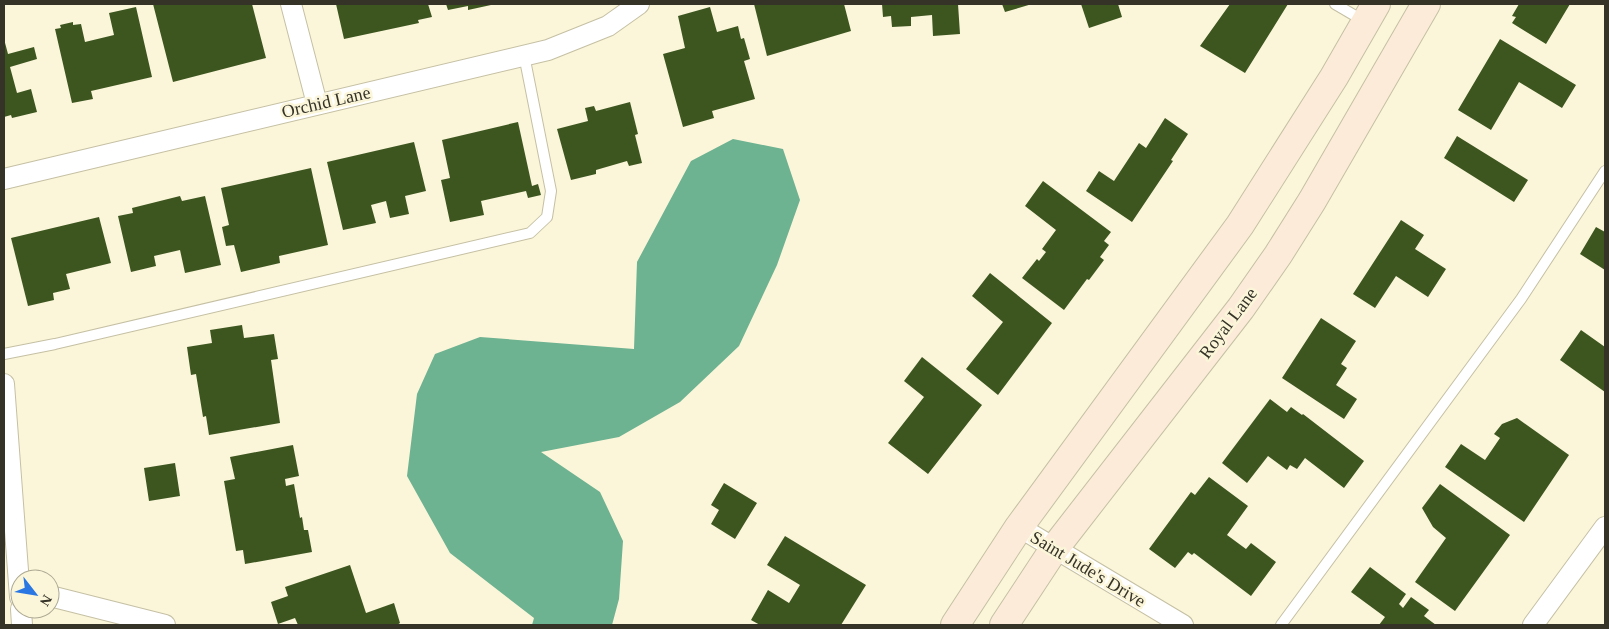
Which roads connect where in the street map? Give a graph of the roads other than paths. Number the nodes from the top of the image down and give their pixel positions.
1 (291, 4) edge
2 (639, 4) edge
3 (1335, 4) edge
4 (1426, 4) edge
5 (1371, 13) edge
6 (524, 55) junction
7 (317, 104) junction
8 (1605, 171) edge
9 (4, 179) edge
10 (4, 354) edge
11 (4, 384) edge
12 (1019, 527) junction
13 (1605, 527) edge
14 (1054, 549) junction
15 (19, 569) edge
16 (60, 598) edge
17 (166, 625) edge
18 (955, 625) edge
19 (1004, 625) edge
20 (1183, 625) edge
21 (1281, 625) edge
22 (1533, 625) edge

1 - 7 street
2 - 6 street, Orchid Lane
3 - 5 lane
4 - 14 main road, Royal Lane
5 - 12 main road
6 - 7 street, Orchid Lane
6 - 10 lane
7 - 9 street, Orchid Lane
8 - 21 lane
11 - 15 street
12 - 14 street, Saint Jude's Drive
12 - 18 main road
13 - 22 street
14 - 19 main road, Royal Lane
14 - 20 street, Saint Jude's Drive
16 - 17 street

